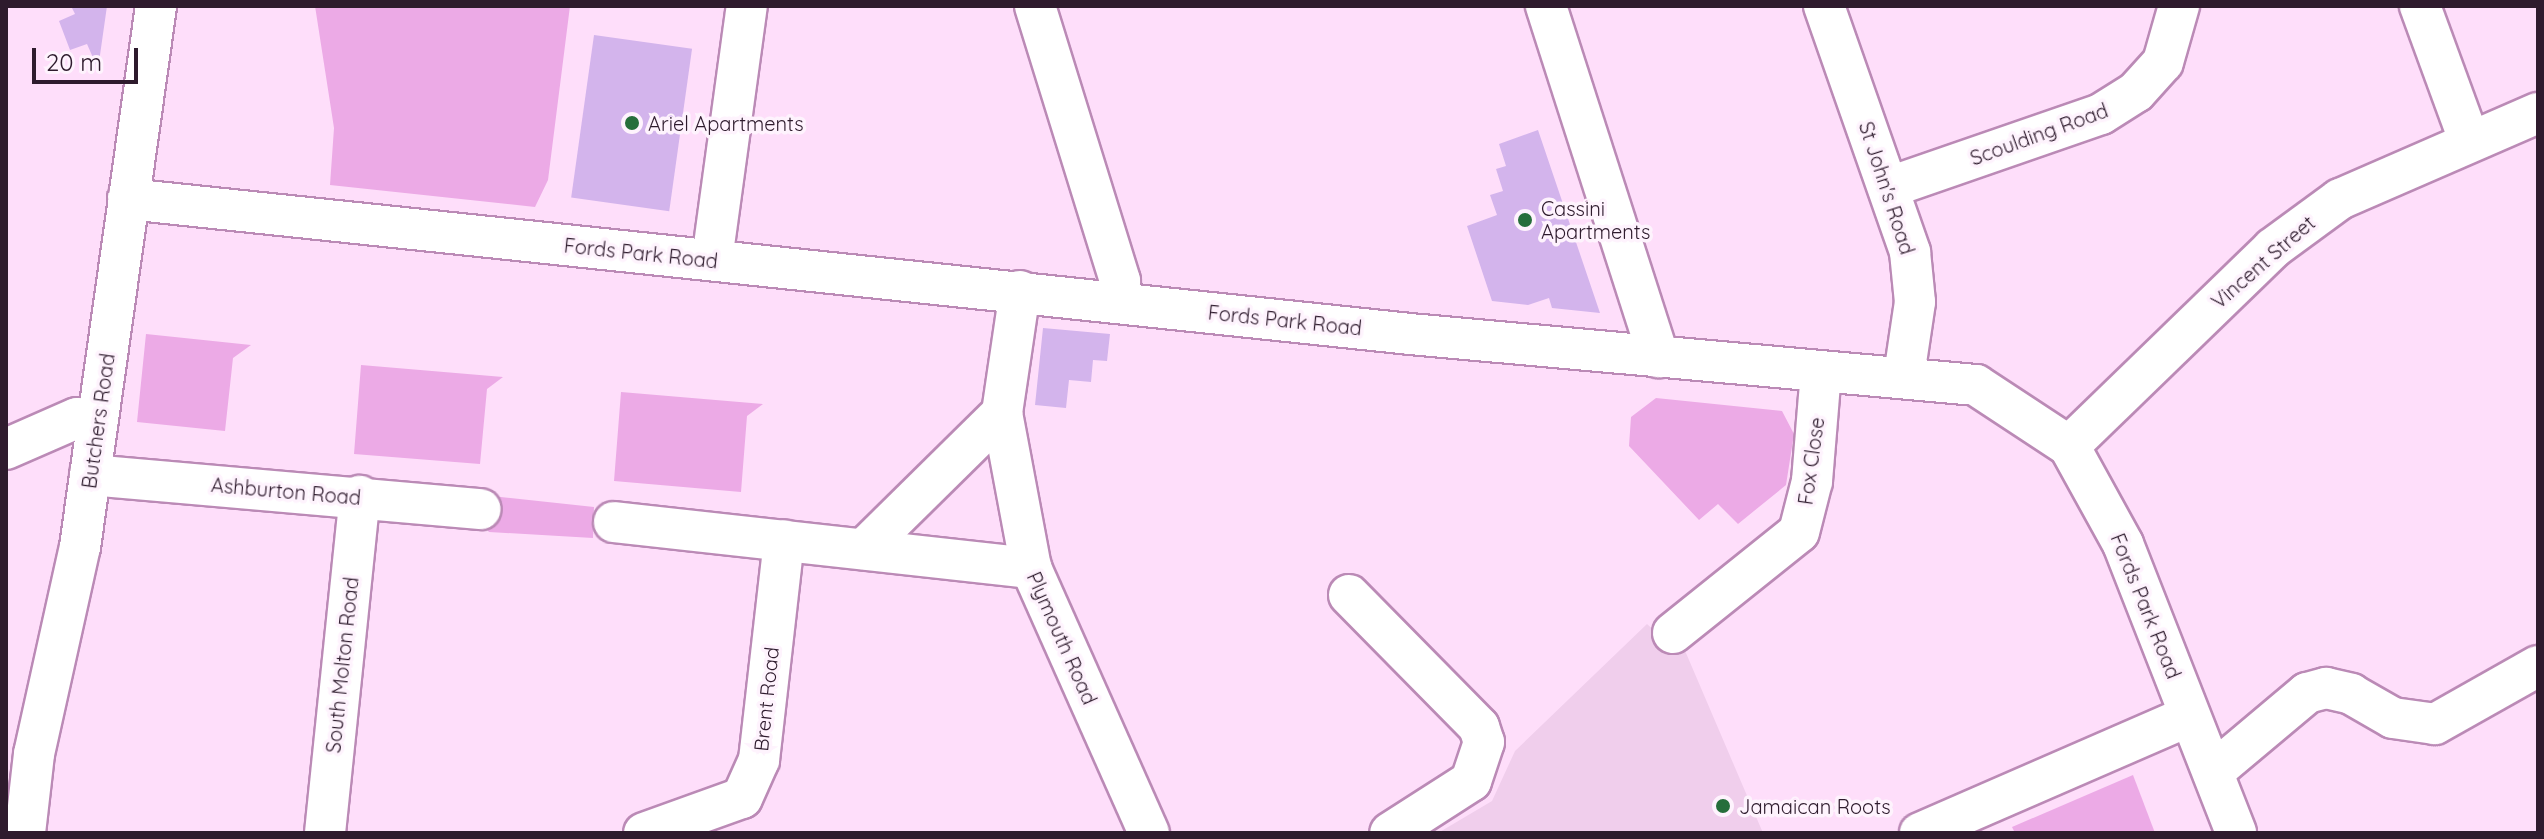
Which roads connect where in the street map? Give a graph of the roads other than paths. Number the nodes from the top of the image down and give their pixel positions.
1 (156, 6) edge
2 (747, 6) edge
3 (1035, 6) edge
4 (1546, 6) edge
5 (1824, 6) edge
6 (2179, 6) edge
7 (2420, 6) edge
8 (2538, 113) edge
9 (2469, 140) junction
10 (1890, 187) junction
11 (128, 199) junction
12 (712, 260) junction
13 (1020, 291) junction
14 (1119, 301) junction
15 (1659, 357) junction
16 (1821, 372) junction
17 (1904, 376) junction
18 (1002, 413) junction
19 (98, 419) junction
20 (2069, 446) junction
21 (6, 449) edge
22 (90, 475) junction
23 (360, 496) junction
24 (481, 509) dead end
25 (614, 522) dead end
26 (784, 540) junction
27 (864, 549) junction
28 (1031, 568) junction
29 (1349, 595) dead end
30 (1673, 633) dead end
31 (2538, 666) edge
32 (2189, 716) junction
33 (2213, 772) junction
34 (689, 826) edge
35 (1399, 831) edge
36 (25, 833) edge
37 (325, 833) edge
38 (644, 833) edge
39 (1149, 833) edge
40 (1920, 833) edge
41 (2236, 833) edge

1 - 11 street, Butchers Road
2 - 12 street
3 - 14 street
4 - 15 street
5 - 10 street, St John's Road
6 - 10 street, Scoulding Road
7 - 9 street
8 - 9 street, Vincent Street
9 - 20 street, Vincent Street
10 - 17 street, St John's Road
11 - 12 street, Fords Park Road
11 - 19 street, Butchers Road
12 - 13 street, Fords Park Road
13 - 14 street, Fords Park Road
13 - 18 street, Plymouth Road
14 - 15 street, Fords Park Road
15 - 16 street, Fords Park Road
16 - 17 street, Fords Park Road
16 - 30 street, Fox Close
17 - 20 street, Fords Park Road
18 - 27 street
18 - 28 street, Plymouth Road
19 - 21 street
19 - 22 street, Butchers Road
20 - 32 street, Fords Park Road
22 - 23 street, Ashburton Road
22 - 36 street, Butchers Road
23 - 24 street, Ashburton Road
23 - 37 street, South Molton Road
25 - 26 street
26 - 27 street
26 - 34 street, Brent Road
27 - 28 street
28 - 39 street, Plymouth Road
29 - 35 street
31 - 33 street
32 - 33 street, Fords Park Road
32 - 40 street
33 - 41 street, Fords Park Road
34 - 38 street, Brent Road

